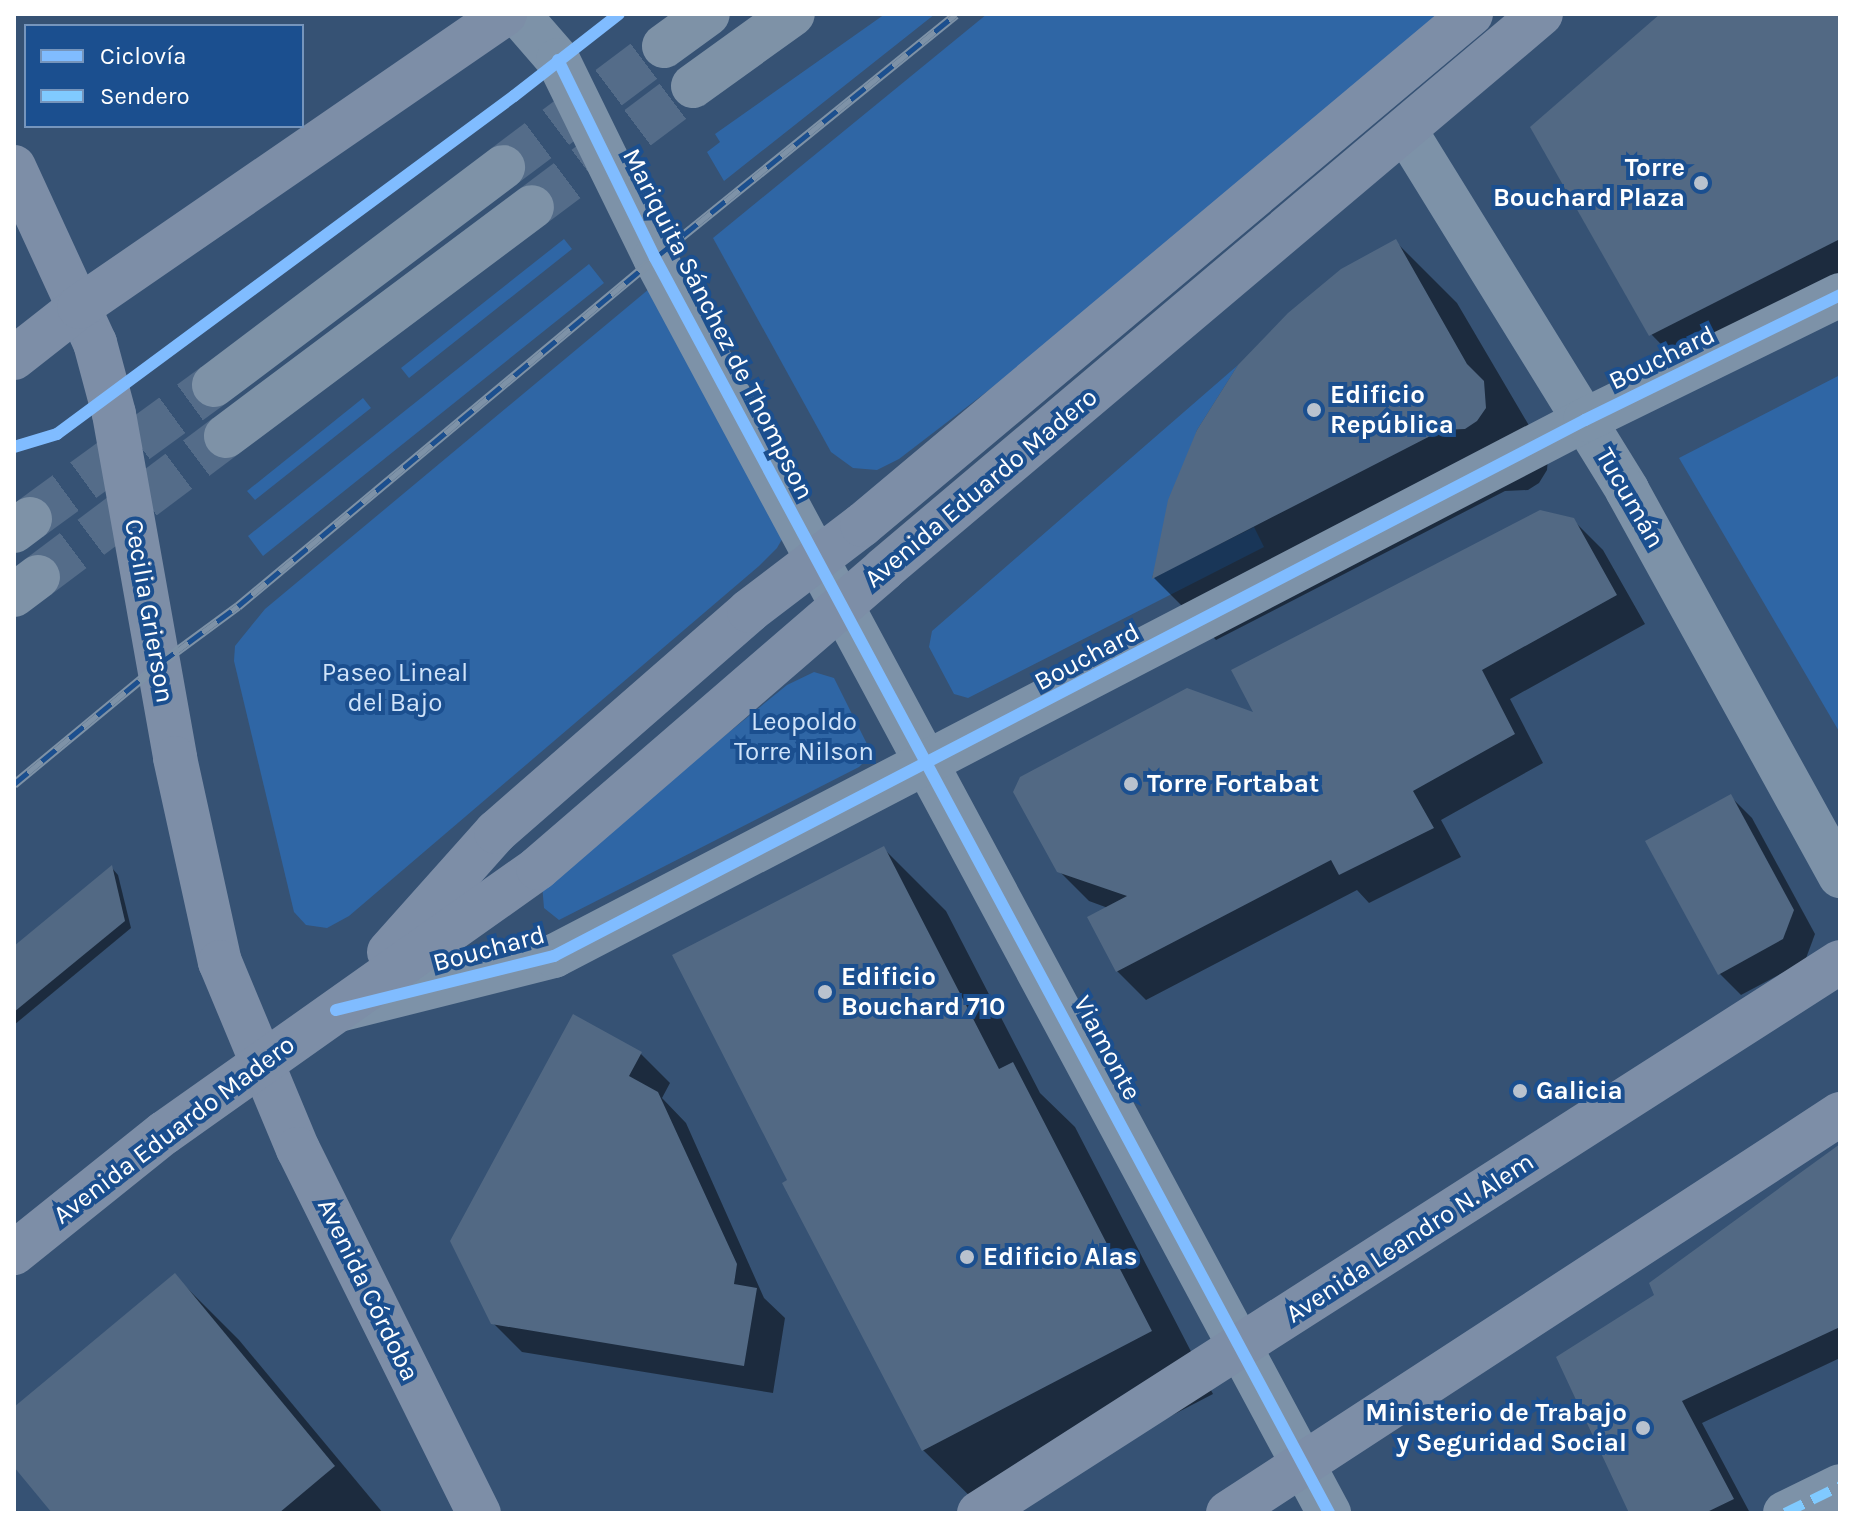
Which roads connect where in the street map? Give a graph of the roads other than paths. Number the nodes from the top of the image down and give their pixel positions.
1 (505, 14) edge
2 (518, 14) edge
3 (708, 14) edge
4 (793, 14) edge
5 (1471, 14) edge
6 (1541, 14) edge
7 (664, 46) tunnel mouth
8 (693, 86) tunnel mouth
9 (1405, 130) junction
10 (14, 167) edge
11 (503, 167) tunnel mouth
12 (532, 207) tunnel mouth
13 (1840, 295) edge
14 (79, 307) junction
15 (14, 358) edge
16 (214, 385) tunnel mouth
17 (1585, 420) junction
18 (226, 436) tunnel mouth
19 (816, 560) junction
20 (843, 606) junction
21 (929, 764) junction
22 (1840, 876) edge
23 (1840, 962) edge
24 (336, 1010) junction
25 (261, 1064) junction
26 (1840, 1114) edge
27 (14, 1253) edge
28 (1241, 1347) junction
29 (1304, 1462) junction
30 (1840, 1486) edge
31 (479, 1513) edge
32 (979, 1513) edge
33 (1228, 1513) edge
34 (1329, 1513) edge
35 (1785, 1513) edge

1 - 14 main road
2 - 19 street, Mariquita Sánchez de Thompson
3 - 7 highway
4 - 8 highway
5 - 19 main road, Avenida Eduardo Madero
6 - 9 main road, Avenida Eduardo Madero
9 - 17 street, Tucumán
9 - 20 main road, Avenida Eduardo Madero
10 - 14 main road, Cecilia Grierson
11 - 16 highway
12 - 18 highway
13 - 17 street, Bouchard
14 - 15 main road
14 - 25 main road, Cecilia Grierson
17 - 21 street, Bouchard
17 - 22 street, Tucumán
19 - 20 street, Mariquita Sánchez de Thompson
19 - 24 main road, Avenida Eduardo Madero
20 - 21 street, Viamonte
20 - 24 main road, Avenida Eduardo Madero
21 - 24 street, Bouchard
21 - 28 street, Viamonte
23 - 28 main road, Avenida Leandro N. Alem
24 - 25 main road, Avenida Eduardo Madero
25 - 27 main road, Avenida Eduardo Madero
25 - 31 main road, Avenida Córdoba
26 - 29 main road
28 - 29 street, Viamonte
28 - 32 main road, Avenida Leandro N. Alem
29 - 33 main road
29 - 34 street, Viamonte
30 - 35 street

